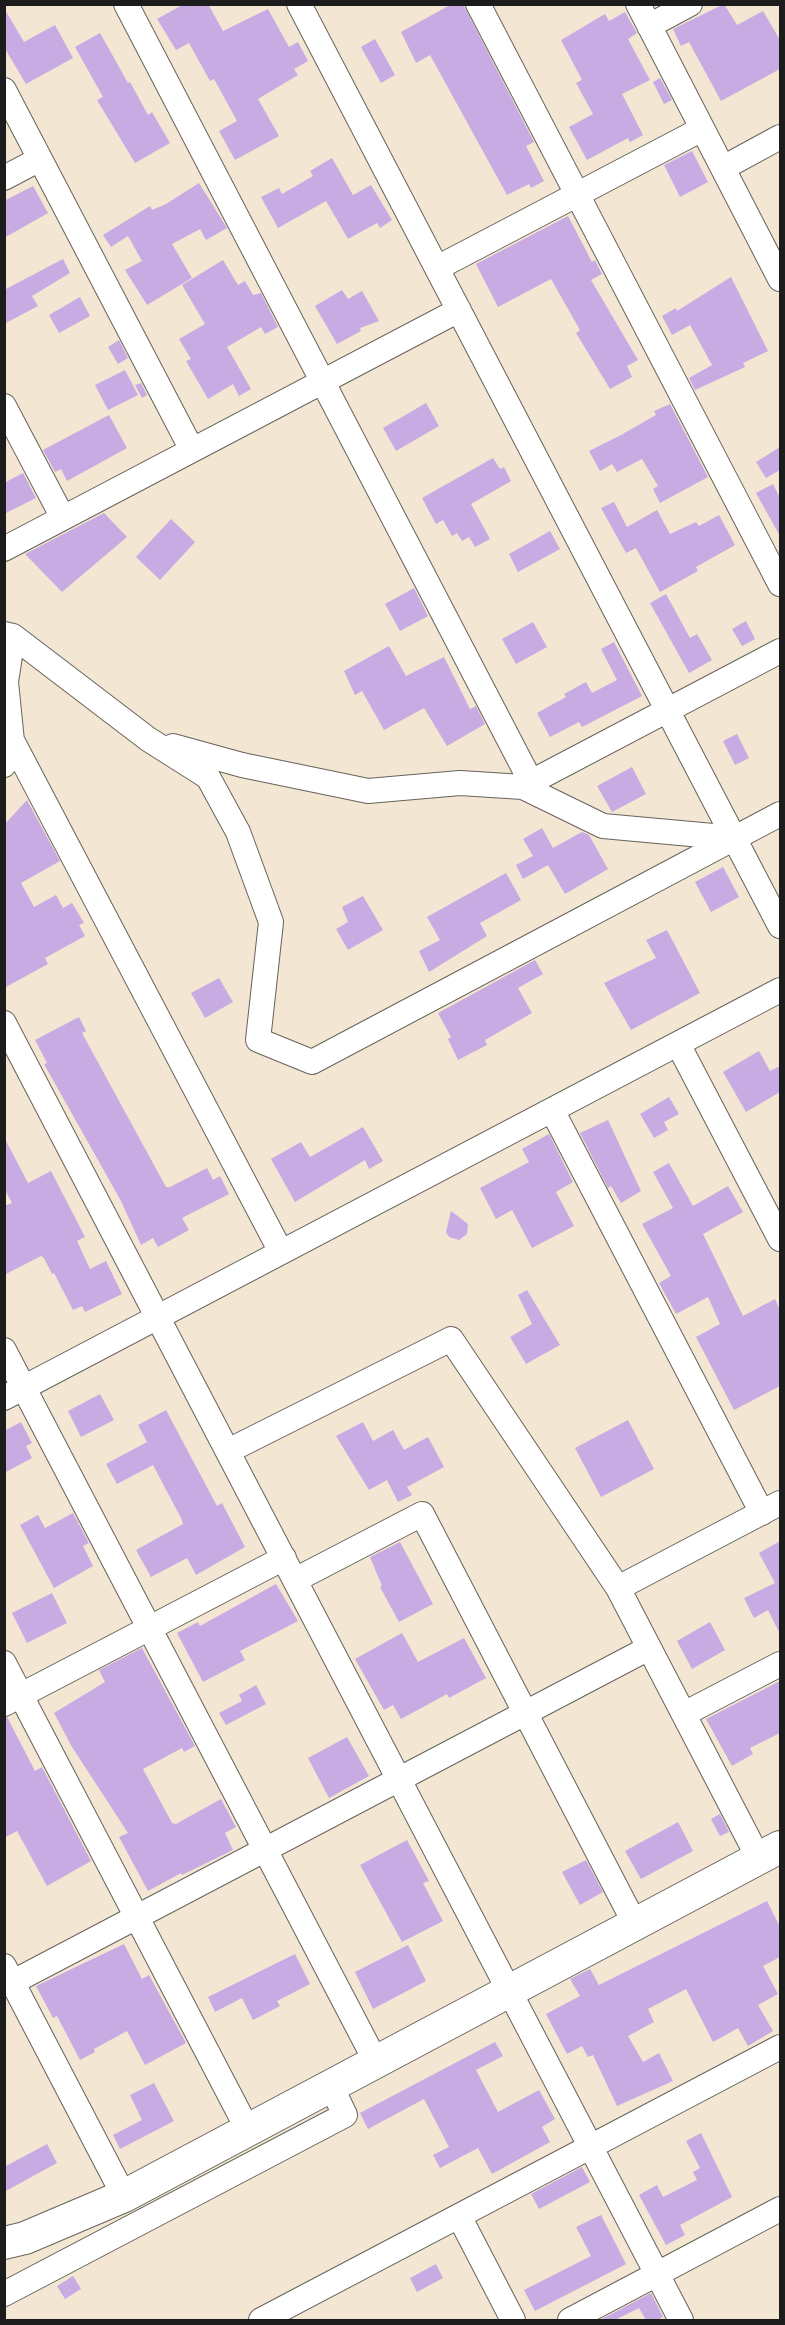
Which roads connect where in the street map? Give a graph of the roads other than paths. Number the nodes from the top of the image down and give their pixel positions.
1 (126, 4) edge
2 (299, 4) edge
3 (478, 4) edge
4 (638, 4) edge
5 (690, 4) edge
6 (649, 26) junction
7 (4, 90) edge
8 (702, 129) junction
9 (780, 137) edge
10 (40, 159) junction
11 (723, 168) junction
12 (4, 178) edge
13 (577, 195) junction
14 (437, 268) junction
15 (780, 279) edge
16 (459, 310) junction
17 (322, 382) junction
18 (4, 406) edge
19 (192, 450) junction
20 (63, 518) junction
21 (4, 549) edge
22 (780, 584) edge
23 (9, 635) edge
24 (780, 651) edge
25 (668, 710) junction
26 (8, 733) edge
27 (148, 739) junction
28 (4, 765) edge
29 (780, 814) edge
30 (735, 838) junction
31 (780, 926) edge
32 (780, 990) edge
33 (4, 1023) edge
34 (678, 1044) junction
35 (552, 1110) junction
36 (780, 1239) edge
37 (281, 1252) junction
38 (158, 1317) junction
39 (4, 1350) edge
40 (14, 1393) edge
41 (228, 1451) junction
42 (771, 1508) edge
43 (284, 1558) junction
44 (295, 1580) junction
45 (618, 1588) junction
46 (150, 1628) junction
47 (649, 1648) junction
48 (4, 1664) edge
49 (780, 1664) edge
50 (13, 1700) edge
51 (525, 1713) junction
52 (684, 1714) junction
53 (399, 1779) junction
54 (265, 1850) junction
55 (770, 1853) edge
56 (137, 1917) junction
57 (635, 1924) junction
58 (9, 1974) edge
59 (510, 1991) junction
60 (780, 2048) edge
61 (376, 2062) junction
62 (331, 2086) junction
63 (248, 2130) junction
64 (591, 2147) junction
65 (124, 2196) junction
66 (780, 2209) edge
67 (459, 2216) junction
68 (4, 2243) edge
69 (657, 2274) junction
70 (4, 2294) edge
71 (262, 2320) edge
72 (513, 2320) edge
73 (570, 2320) edge
74 (681, 2320) edge

1 - 17 street
2 - 14 street
3 - 13 street
4 - 6 street
5 - 6 street
6 - 8 street
7 - 10 street
8 - 11 street
8 - 13 street
9 - 11 street
10 - 12 street
10 - 19 street
11 - 15 street
13 - 14 street
13 - 22 street
14 - 16 street
16 - 17 street
16 - 25 street
17 - 19 street
17 - 25 street
18 - 20 street
19 - 20 street
20 - 21 street
23 - 26 street
23 - 27 street
24 - 25 street
25 - 30 street
26 - 28 street
26 - 37 street
27 - 30 street
27 - 30 street
29 - 30 street
30 - 31 street
32 - 34 street
33 - 38 street
34 - 35 street
34 - 36 street
35 - 37 street
35 - 42 street
37 - 38 street
38 - 40 street
38 - 41 street
39 - 40 street
40 - 46 street
41 - 43 street
41 - 45 street
42 - 45 street
43 - 44 street
43 - 46 street
44 - 51 street
44 - 53 street
45 - 47 street
46 - 50 street
46 - 54 street
47 - 51 street
47 - 52 street
48 - 50 street
49 - 52 street
50 - 56 street
51 - 53 street
51 - 57 street
52 - 55 street
53 - 54 street
53 - 59 street
54 - 56 street
54 - 61 street
55 - 57 main road
56 - 58 street
56 - 63 street
57 - 59 main road
58 - 65 street
59 - 61 main road
59 - 64 street
60 - 64 street
61 - 62 main road
62 - 63 main road
62 - 70 street
63 - 65 main road
64 - 67 street
64 - 69 street
65 - 68 main road
66 - 69 street
67 - 71 street
67 - 72 street
69 - 73 street
69 - 74 street

